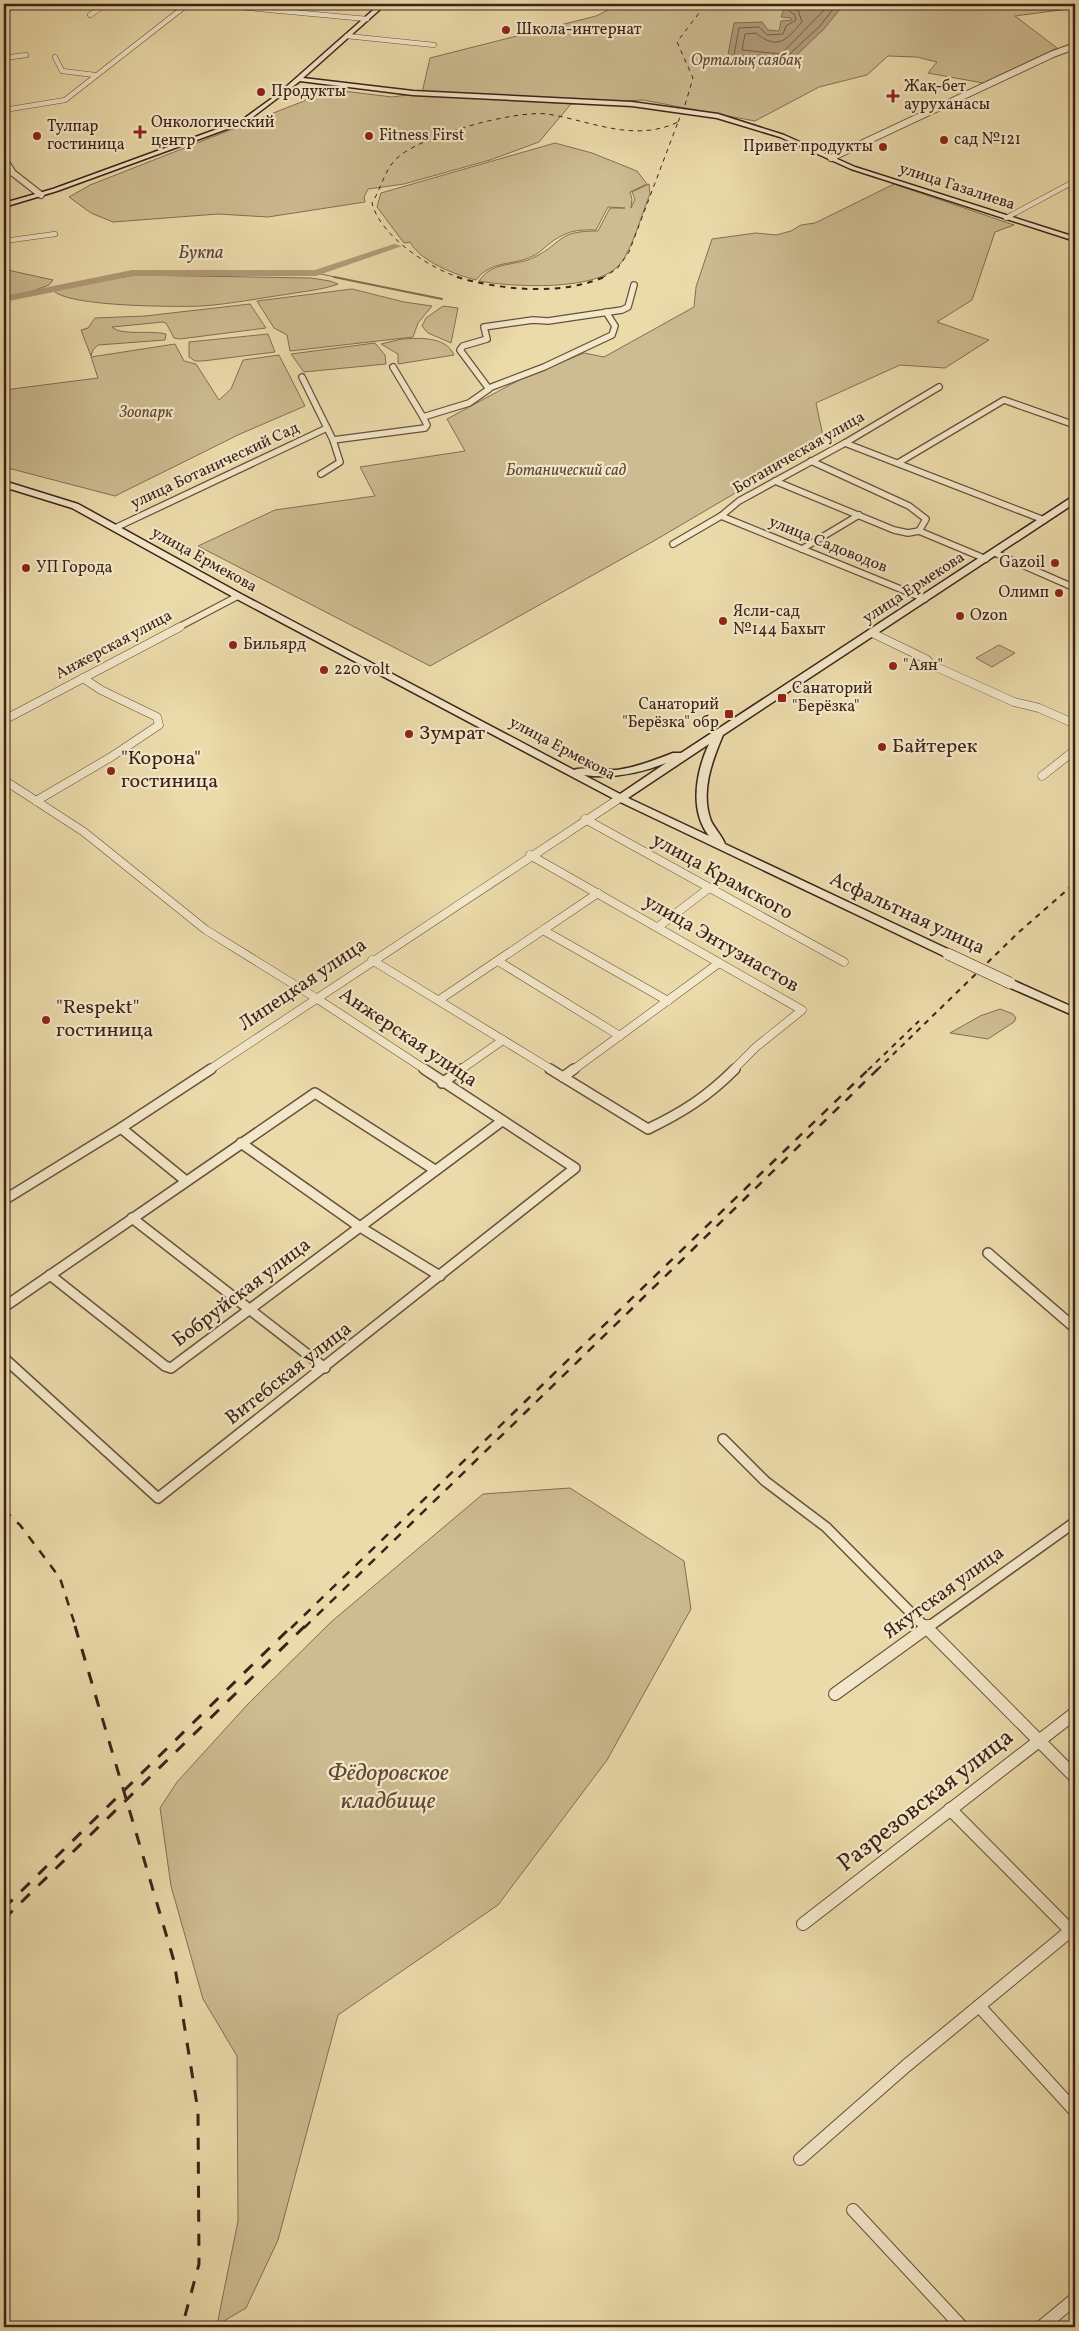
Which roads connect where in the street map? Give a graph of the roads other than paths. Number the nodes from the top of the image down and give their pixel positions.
1 (107, 4) edge
2 (188, 4) edge
3 (207, 4) edge
4 (383, 4) edge
5 (90, 15) dead end
6 (367, 19) junction
7 (347, 36) junction
8 (434, 46) dead end
9 (1075, 46) edge
10 (26, 54) dead end
11 (55, 57) dead end
12 (4, 58) edge
13 (306, 74) junction
14 (95, 75) junction
15 (316, 82) junction
16 (294, 83) junction
17 (4, 110) edge
18 (817, 150) junction
19 (843, 152) junction
20 (831, 158) junction
21 (4, 159) edge
22 (13, 173) junction
23 (4, 174) edge
24 (1075, 181) edge
25 (31, 187) junction
26 (41, 195) junction
27 (26, 200) junction
28 (4, 205) edge
29 (1006, 218) junction
30 (55, 234) dead end
31 (1075, 239) edge
32 (4, 241) edge
33 (634, 285) dead end
34 (606, 312) junction
35 (394, 367) dead end
36 (302, 377) dead end
37 (939, 387) dead end
38 (489, 388) junction
39 (423, 417) junction
40 (1075, 426) edge
41 (327, 428) junction
42 (332, 440) junction
43 (845, 443) junction
44 (811, 461) junction
45 (898, 463) junction
46 (321, 474) dead end
47 (775, 481) junction
48 (4, 484) edge
49 (1075, 499) edge
50 (859, 515) junction
51 (721, 516) junction
52 (1044, 520) junction
53 (115, 528) junction
54 (919, 531) junction
55 (673, 544) dead end
56 (802, 549) junction
57 (994, 553) junction
58 (986, 559) junction
59 (1075, 588) edge
60 (238, 596) junction
61 (924, 599) junction
62 (872, 634) junction
63 (83, 678) junction
64 (4, 720) edge
65 (1075, 724) edge
66 (719, 733) junction
67 (1075, 750) edge
68 (566, 768) junction
69 (1042, 776) dead end
70 (4, 780) edge
71 (620, 798) junction
72 (36, 801) junction
73 (585, 819) junction
74 (724, 847) junction
75 (530, 855) junction
76 (709, 888) junction
77 (598, 893) junction
78 (658, 927) junction
79 (543, 930) junction
80 (372, 960) junction
81 (498, 961) junction
82 (844, 962) dead end
83 (719, 963) junction
84 (316, 998) junction
85 (439, 1000) junction
86 (668, 1001) junction
87 (1075, 1012) edge
88 (620, 1036) junction
89 (503, 1040) junction
90 (563, 1077) junction
91 (442, 1083) junction
92 (502, 1121) junction
93 (121, 1128) junction
94 (241, 1144) junction
95 (575, 1168) joint
96 (435, 1170) junction
97 (186, 1181) junction
98 (4, 1200) edge
99 (132, 1218) junction
100 (360, 1227) junction
101 (988, 1253) dead end
102 (50, 1275) junction
103 (440, 1276) junction
104 (4, 1307) edge
105 (249, 1309) junction
106 (1075, 1328) edge
107 (4, 1358) edge
108 (325, 1368) junction
109 (723, 1439) dead end
110 (1075, 1522) edge
111 (927, 1629) junction
112 (835, 1694) dead end
113 (1075, 1713) edge
114 (1037, 1741) junction
115 (1075, 1777) edge
116 (950, 1809) junction
117 (803, 1924) dead end
118 (1073, 1929) edge
119 (979, 2006) junction
120 (1075, 2111) edge
121 (800, 2159) dead end
122 (853, 2210) dead end
123 (1075, 2299) edge
124 (962, 2327) edge
125 (1042, 2327) edge

1 - 5 street
2 - 14 street
3 - 6 street
4 - 6 main road
6 - 7 main road
7 - 8 street
7 - 13 main road
9 - 19 street
10 - 12 street
11 - 14 street
13 - 15 main road
13 - 16 main road
14 - 17 street
15 - 16 main road
15 - 16 main road
15 - 18 main road
16 - 26 main road
18 - 19 main road
18 - 20 main road, улица Газалиева
19 - 20 street
20 - 29 main road, улица Газалиева
21 - 22 street
22 - 23 street
22 - 25 street
24 - 29 street
25 - 26 street
25 - 27 street
26 - 27 main road
27 - 28 main road
29 - 31 main road, улица Газалиева
30 - 32 street
33 - 34 street
34 - 38 street
34 - 38 street
35 - 39 street
36 - 41 street
37 - 43 street, Ботаническая улица
38 - 39 street
39 - 42 street
40 - 45 street
41 - 42 street
41 - 53 street, улица Ботанический Сад
42 - 46 street
43 - 44 street, Ботаническая улица
43 - 45 street
44 - 47 street, Ботаническая улица
44 - 54 street
45 - 52 street
47 - 50 street
47 - 51 street, Ботаническая улица
48 - 53 main road, улица Ермекова
49 - 52 main road, улица Ермекова
50 - 54 street
50 - 56 street
51 - 55 street, Ботаническая улица
51 - 56 street, улица Садоводов
52 - 57 main road, улица Ермекова
53 - 60 main road, улица Ермекова
54 - 58 street
56 - 61 street, улица Садоводов
57 - 58 main road, улица Ермекова
57 - 59 street
58 - 61 main road, улица Ермекова
60 - 63 street, Анжерская улица
60 - 68 main road, улица Ермекова
61 - 62 main road, улица Ермекова
62 - 65 street
62 - 66 main road, улица Ермекова
63 - 64 street, Анжерская улица
63 - 72 street
66 - 68 main road
66 - 71 main road, улица Ермекова
66 - 74 main road
67 - 69 street
68 - 71 main road, улица Ермекова
70 - 72 street, Анжерская улица
71 - 73 street, Липецкая улица
71 - 74 main road, Асфальтная улица
72 - 84 street, Анжерская улица
73 - 75 street, Липецкая улица
73 - 76 street, улица Крамского
74 - 87 main road, Асфальтная улица, bridge
75 - 77 street, улица Энтузиастов
75 - 80 street, Липецкая улица
76 - 78 street
76 - 82 street, улица Крамского
77 - 78 street, улица Энтузиастов
77 - 79 street
78 - 83 street, улица Энтузиастов
79 - 81 street
79 - 86 street
80 - 84 street, Липецкая улица
80 - 85 street
81 - 85 street
81 - 88 street
83 - 86 street
83 - 90 street, улица Энтузиастов
84 - 91 street, Анжерская улица
84 - 93 street, Липецкая улица
85 - 89 street
86 - 88 street
88 - 90 street
89 - 90 street
89 - 91 street
91 - 92 street, Анжерская улица
92 - 95 street, Анжерская улица
92 - 96 street, Бобруйская улица
93 - 97 street
93 - 98 street, Липецкая улица
94 - 96 street
94 - 97 street
94 - 100 street
95 - 103 street, Витебская улица
96 - 100 street, Бобруйская улица
97 - 99 street
99 - 102 street
99 - 105 street
100 - 103 street
100 - 105 street, Бобруйская улица
101 - 106 street
102 - 104 street
102 - 105 street, Бобруйская улица
103 - 108 street, Витебская улица
105 - 108 street
107 - 108 street, Витебская улица
109 - 111 street
110 - 111 street, Якутская улица
111 - 112 street, Якутская улица
111 - 114 street
113 - 114 street, Разрезовская улица
114 - 115 street
114 - 116 street, Разрезовская улица
116 - 117 street, Разрезовская улица
116 - 118 street
118 - 119 street
119 - 120 street
119 - 121 street
122 - 124 street
123 - 125 street

